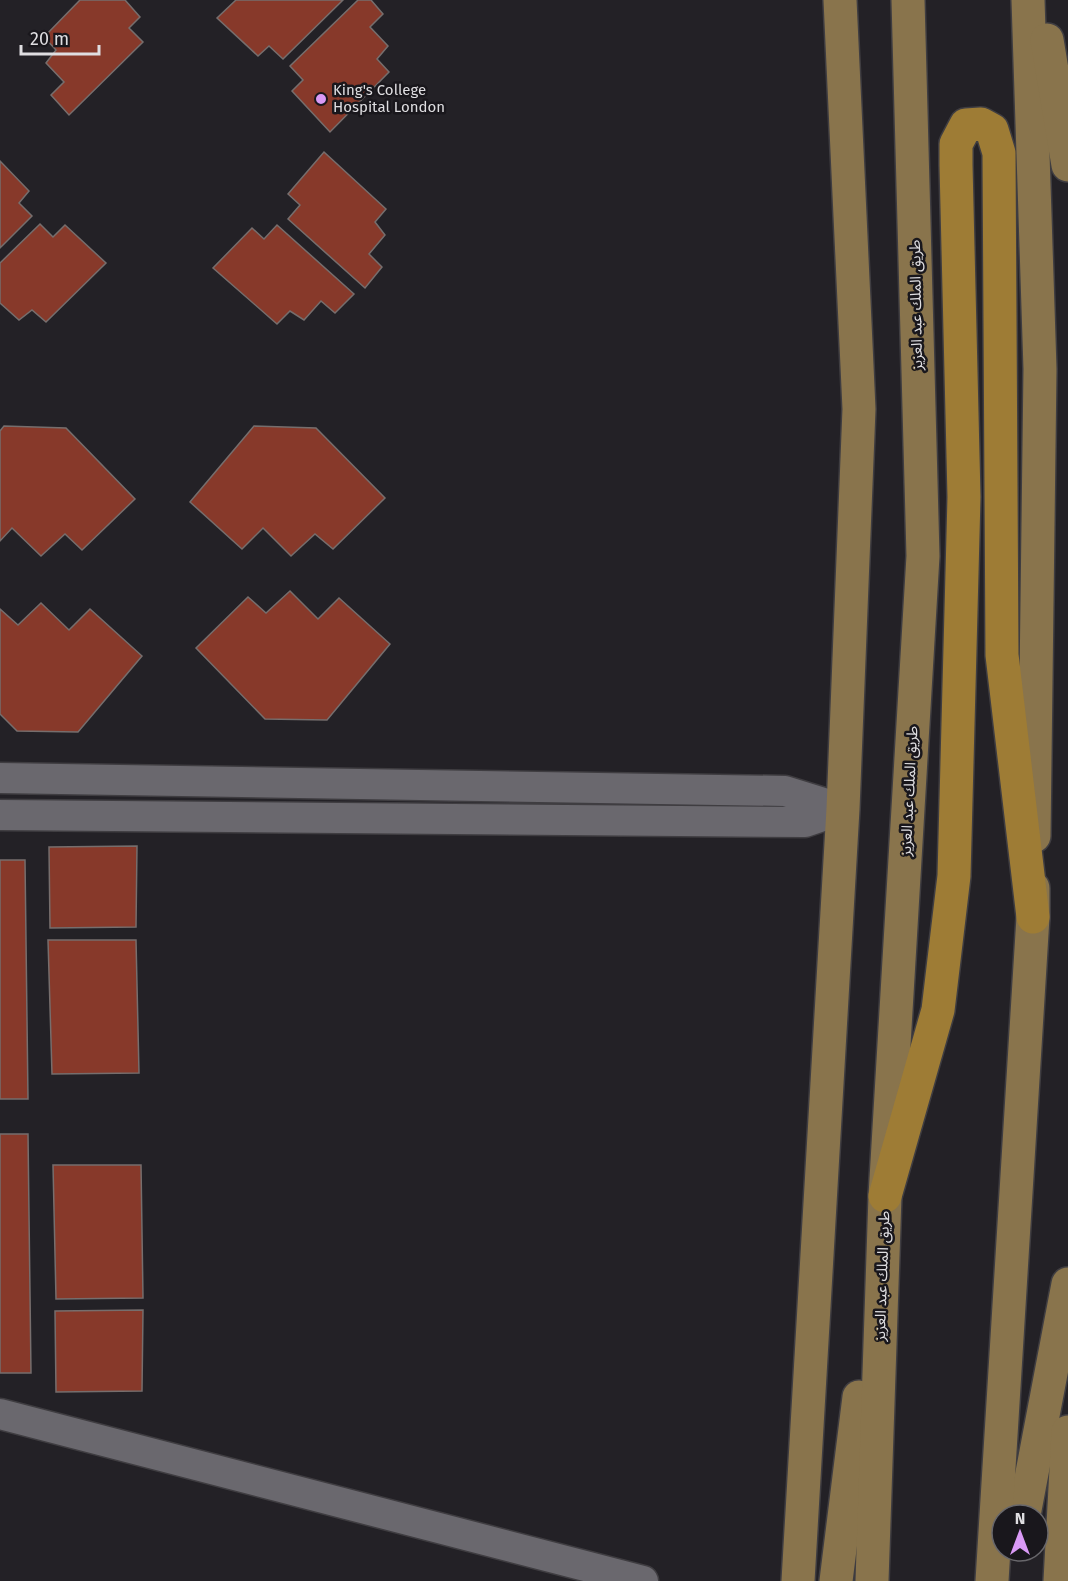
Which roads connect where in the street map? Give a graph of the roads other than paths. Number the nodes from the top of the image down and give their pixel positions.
1 (840, 0) edge
2 (908, 0) edge
3 (1029, 0) edge
4 (1040, 0) edge
5 (1068, 165) edge
6 (0, 778) edge
7 (843, 809) junction
8 (0, 815) edge
9 (1033, 917) junction
10 (885, 1196) junction
11 (1068, 1284) edge
12 (0, 1414) edge
13 (1068, 1432) edge
14 (1026, 1503) edge
15 (1016, 1563) edge
16 (643, 1581) edge
17 (798, 1581) edge
18 (836, 1581) edge
19 (872, 1581) edge
20 (993, 1581) edge
21 (1012, 1581) edge
22 (1060, 1581) edge

1 - 7 main road
2 - 10 main road, طريق الملك عبد العزيز
3 - 9 main road
4 - 5 main road
6 - 7 street
7 - 8 street
7 - 17 main road
9 - 10 highway
9 - 20 main road
10 - 18 main road
10 - 19 main road, طريق الملك عبد العزيز
11 - 14 main road
12 - 16 street
13 - 22 main road
15 - 21 main road

